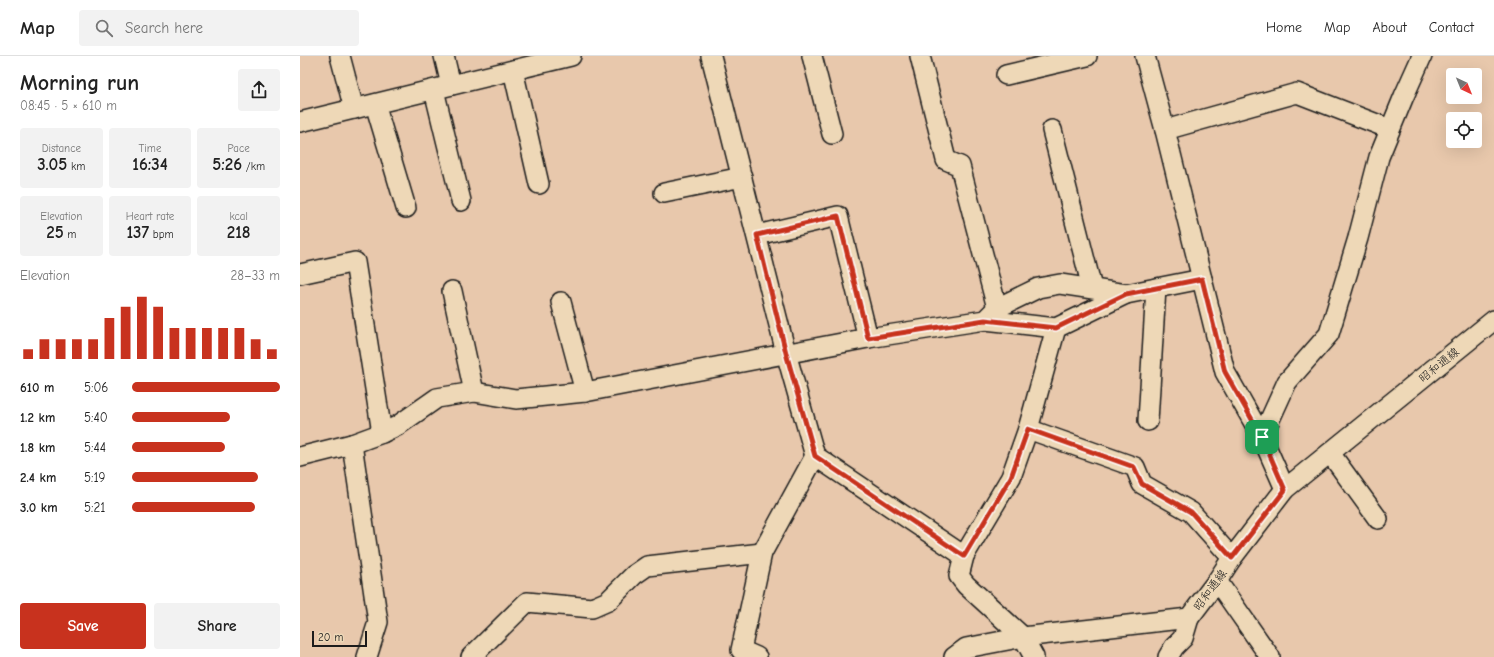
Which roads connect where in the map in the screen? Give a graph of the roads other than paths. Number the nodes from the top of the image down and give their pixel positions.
1 (340, 56) edge
2 (444, 56) edge
3 (571, 56) edge
4 (712, 56) edge
5 (812, 56) edge
6 (920, 56) edge
7 (1087, 56) edge
8 (1145, 56) edge
9 (1422, 56) edge
10 (513, 70) junction
11 (1006, 75) dead end
12 (443, 88) junction
13 (375, 104) junction
14 (354, 109) junction
15 (300, 122) edge
16 (1390, 129) junction
17 (1052, 130) dead end
18 (1165, 130) junction
19 (832, 134) dead end
20 (742, 177) junction
21 (539, 184) dead end
22 (664, 193) dead end
23 (461, 201) dead end
24 (406, 208) dead end
25 (757, 235) junction
26 (300, 274) edge
27 (1202, 279) junction
28 (1092, 288) junction
29 (1156, 288) junction
30 (452, 291) dead end
31 (1126, 294) junction
32 (561, 302) dead end
33 (991, 314) junction
34 (1494, 320) edge
35 (1056, 328) junction
36 (868, 338) junction
37 (786, 353) junction
38 (474, 392) junction
39 (585, 392) junction
40 (1148, 421) dead end
41 (1028, 429) junction
42 (382, 433) junction
43 (1262, 437) junction
44 (352, 444) junction
45 (1330, 453) junction
46 (815, 456) junction
47 (300, 457) edge
48 (1285, 490) junction
49 (1378, 519) dead end
50 (762, 553) junction
51 (964, 556) junction
52 (1232, 558) junction
53 (1217, 582) junction
54 (1189, 618) junction
55 (1023, 637) junction
56 (367, 657) edge
57 (471, 657) edge
58 (757, 657) edge
59 (954, 657) edge
60 (1034, 657) edge
61 (1168, 657) edge
62 (1270, 657) edge

1 - 14 street
2 - 12 street
3 - 10 street
4 - 20 street
5 - 19 street
6 - 33 street
7 - 11 street
8 - 18 street
9 - 16 street
10 - 12 street
10 - 21 street
12 - 13 street
12 - 23 street
13 - 14 street
13 - 24 street
14 - 15 street
16 - 18 street
16 - 43 street
17 - 28 street
18 - 27 street
20 - 22 street
20 - 25 street
25 - 36 street
25 - 37 street
26 - 42 street
27 - 29 street
27 - 43 street
28 - 31 street
28 - 33 street
29 - 31 street
29 - 40 street
30 - 38 street
31 - 35 street
32 - 39 street
33 - 35 street
33 - 36 street
34 - 45 street, 昭和通線
35 - 41 street
36 - 37 street
37 - 39 street
37 - 46 street
38 - 39 street
38 - 42 street
41 - 51 street
41 - 52 street
42 - 44 street
43 - 48 street
44 - 47 street
44 - 56 street
45 - 48 street, 昭和通線
45 - 49 street
46 - 50 street
46 - 51 street
48 - 52 street, 昭和通線
50 - 57 street
50 - 58 street
51 - 55 street
52 - 53 street, 昭和通線
53 - 54 street, 昭和通線
53 - 62 street
54 - 55 street, 昭和通線
54 - 61 street
55 - 59 street, 昭和通線
55 - 60 street

